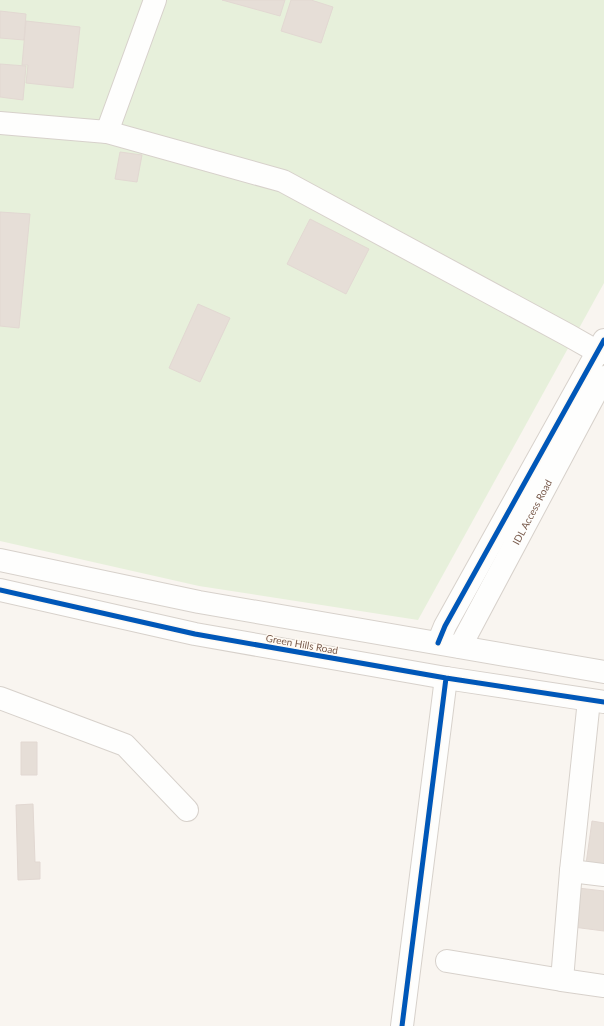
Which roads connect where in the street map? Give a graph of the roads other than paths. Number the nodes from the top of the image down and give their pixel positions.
1 (155, 0) edge
2 (0, 123) edge
3 (107, 132) junction
4 (602, 348) edge
5 (604, 377) edge
6 (0, 560) edge
7 (1, 596) edge
8 (438, 642) junction
9 (460, 646) junction
10 (604, 672) edge
11 (446, 678) junction
12 (0, 698) edge
13 (597, 701) edge
14 (188, 810) dead end
15 (571, 871) junction
16 (604, 875) edge
17 (447, 961) dead end
18 (562, 980) junction
19 (604, 986) edge
20 (402, 1026) edge

1 - 3 street
2 - 3 street
3 - 4 street
4 - 8 street
5 - 9 street, IDL Access Road
6 - 8 street
7 - 11 street, Green Hills Road
8 - 9 street
9 - 10 street
11 - 13 street, Green Hills Road
11 - 20 street
12 - 14 street
13 - 15 street
15 - 16 street
15 - 18 street
17 - 18 street
18 - 19 street

